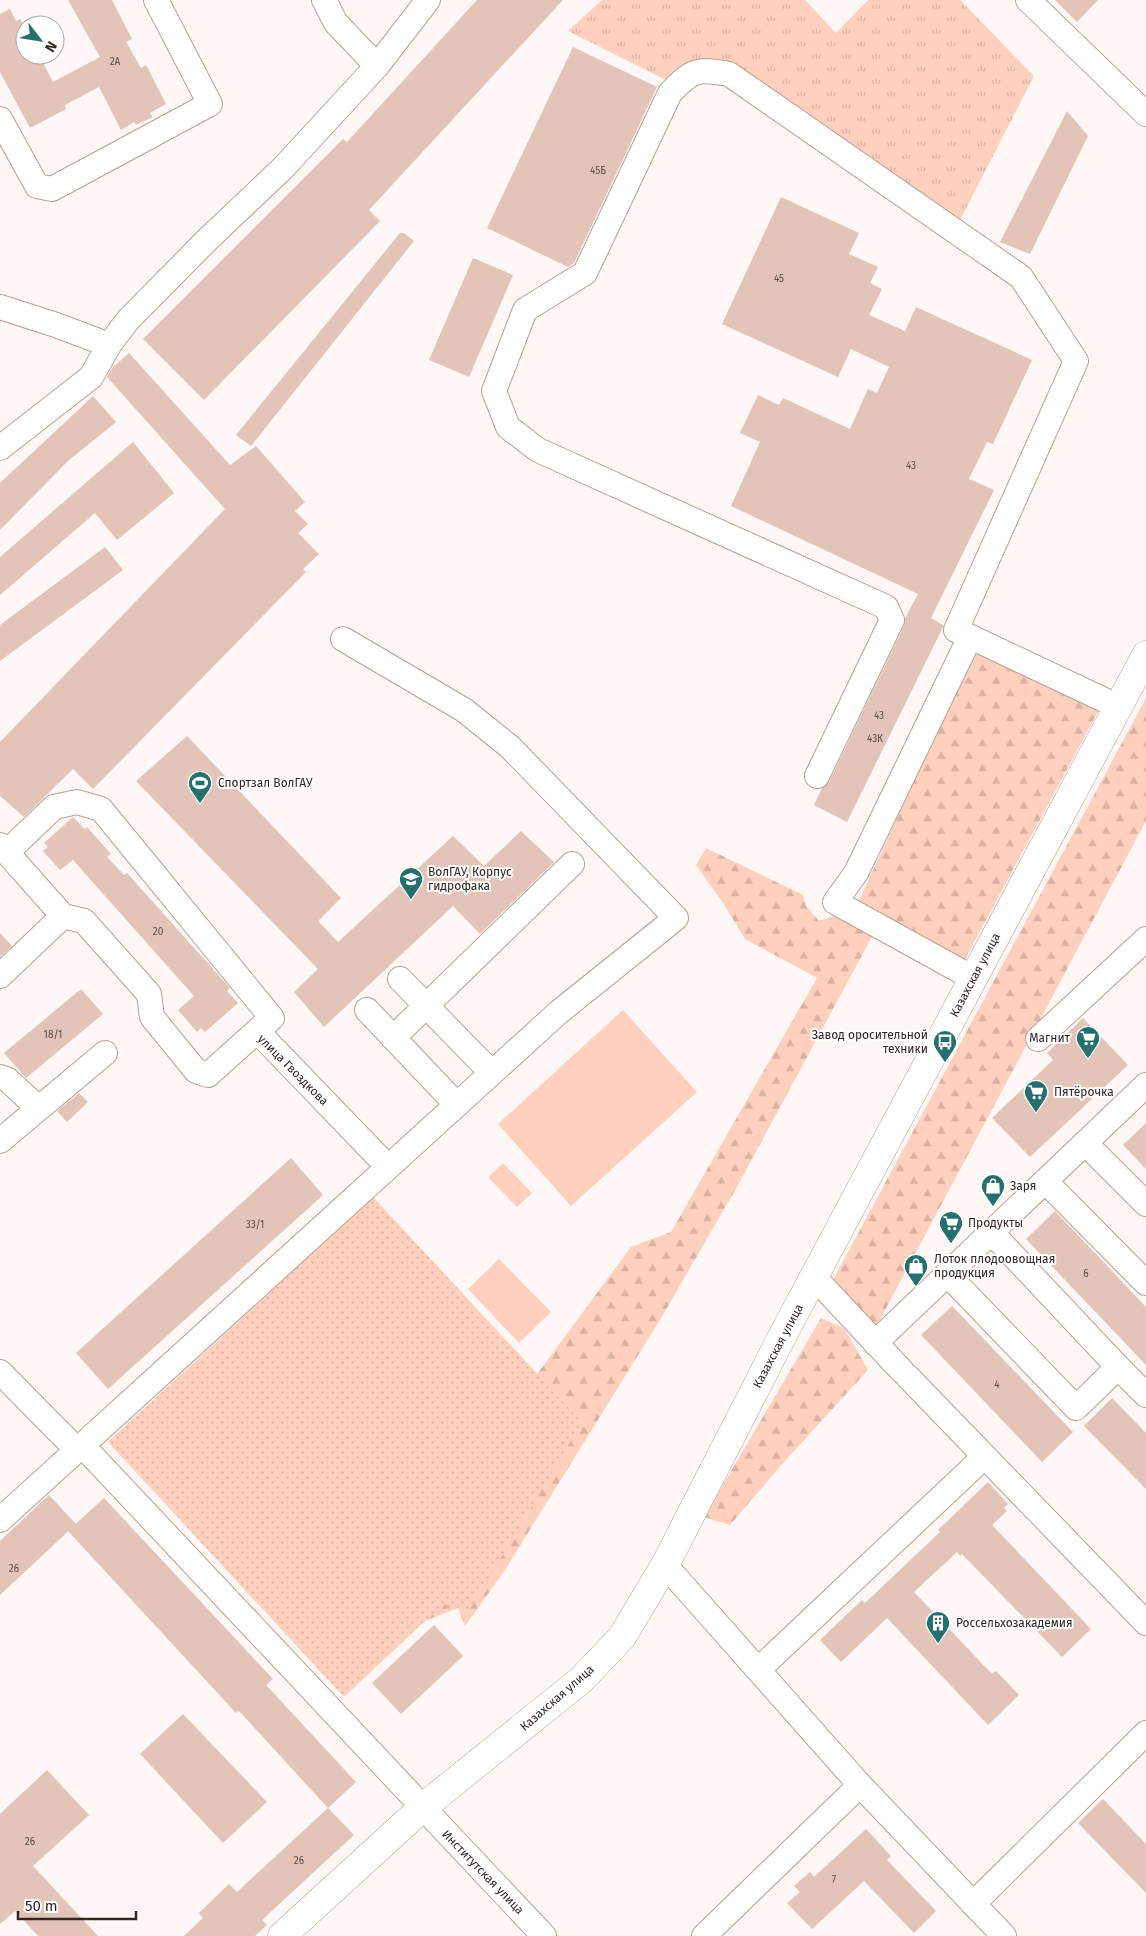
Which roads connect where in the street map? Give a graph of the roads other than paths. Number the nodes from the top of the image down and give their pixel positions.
1 (156, 0) edge
2 (324, 0) edge
3 (428, 0) edge
4 (1028, 0) edge
5 (377, 66) junction
6 (1146, 114) edge
7 (0, 119) edge
8 (0, 307) edge
9 (109, 345) junction
10 (0, 448) edge
11 (970, 637) junction
12 (343, 639) dead end
13 (1146, 655) edge
14 (1119, 707) junction
15 (817, 776) dead end
16 (4, 849) edge
17 (572, 864) dead end
18 (64, 916) junction
19 (1146, 939) edge
20 (0, 976) edge
21 (973, 978) junction
22 (400, 979) dead end
23 (426, 1007) junction
24 (367, 1010) dead end
25 (258, 1032) junction
26 (393, 1038) junction
27 (1038, 1039) dead end
28 (105, 1053) dead end
29 (492, 1073) junction
30 (0, 1077) edge
31 (1146, 1087) edge
32 (457, 1105) junction
33 (38, 1108) junction
34 (0, 1141) edge
35 (1085, 1143) junction
36 (388, 1167) junction
37 (1045, 1181) junction
38 (1146, 1204) edge
39 (991, 1232) junction
40 (947, 1274) junction
41 (815, 1278) junction
42 (1146, 1283) edge
43 (875, 1343) junction
44 (1118, 1367) junction
45 (0, 1372) edge
46 (1146, 1394) edge
47 (74, 1444) junction
48 (984, 1457) junction
49 (0, 1499) edge
50 (0, 1520) edge
51 (665, 1565) junction
52 (1142, 1610) edge
53 (759, 1669) junction
54 (1146, 1733) edge
55 (860, 1785) junction
56 (422, 1808) junction
57 (973, 1904) junction
58 (282, 1936) edge
59 (544, 1936) edge
60 (704, 1936) edge
61 (1004, 1936) edge

1 - 7 street
2 - 5 street
3 - 5 street
4 - 6 street
5 - 9 street
8 - 9 street
9 - 10 street
11 - 14 street
11 - 15 street
11 - 21 street
12 - 29 street
13 - 14 main road, Казахская улица
14 - 21 main road, Казахская улица
16 - 18 street, улица Гвоздкова
16 - 25 street
17 - 23 street
18 - 20 street
18 - 25 street, улица Гвоздкова
19 - 27 street
21 - 41 main road, Казахская улица
22 - 23 street
23 - 26 street
23 - 29 street
24 - 26 street
25 - 36 street, улица Гвоздкова
26 - 32 street
28 - 33 street
29 - 32 street
30 - 33 street
31 - 35 street
32 - 36 street
33 - 34 street
35 - 37 street
35 - 38 street
36 - 47 street
37 - 39 street
37 - 42 street
39 - 40 street
39 - 44 street
40 - 43 street
40 - 44 street
41 - 43 street
41 - 51 main road, Казахская улица
43 - 48 street
44 - 46 street
45 - 47 street, Институтская улица
47 - 49 street
47 - 50 street
47 - 56 street, Институтская улица
48 - 52 street
48 - 53 street
51 - 53 street
51 - 56 main road, Казахская улица
53 - 55 street
54 - 57 street
55 - 57 street
55 - 60 street
56 - 58 main road, Казахская улица
56 - 59 street, Институтская улица
57 - 61 street

